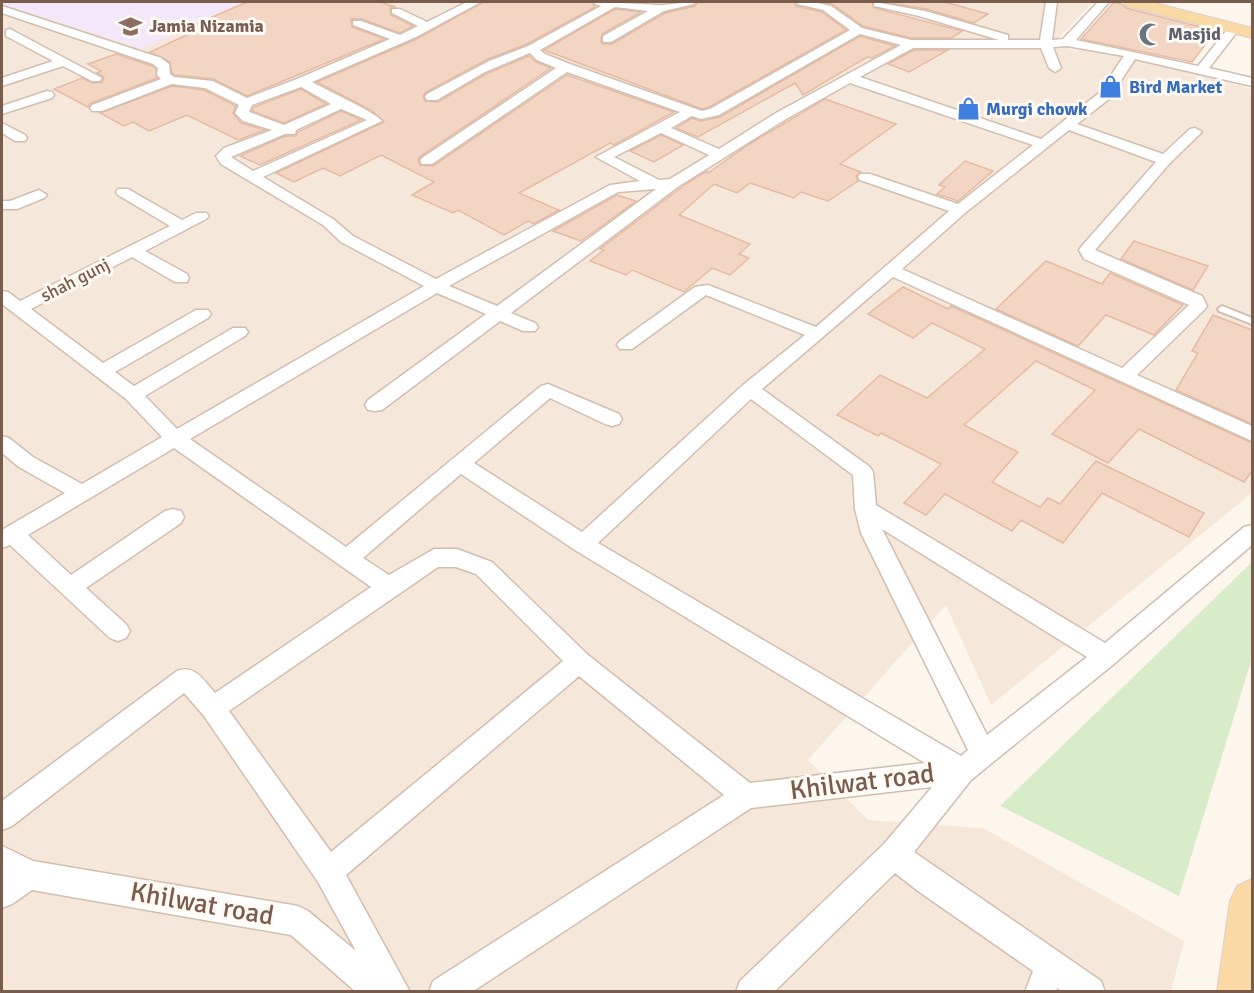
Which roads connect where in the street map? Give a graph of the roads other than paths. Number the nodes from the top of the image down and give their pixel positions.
1 (447, 2) edge
2 (592, 2) edge
3 (690, 2) edge
4 (801, 2) edge
5 (1051, 2) edge
6 (1104, 2) edge
7 (1133, 2) edge
8 (470, 4) edge
9 (612, 4) junction
10 (878, 4) dead end
11 (829, 5) edge
12 (2, 9) edge
13 (660, 9) junction
14 (396, 11) dead end
15 (40, 22) junction
16 (357, 23) dead end
17 (426, 27) junction
18 (858, 30) junction
19 (1248, 32) edge
20 (6, 35) edge
21 (400, 39) junction
22 (607, 39) dead end
23 (1067, 42) junction
24 (911, 44) junction
25 (1024, 44) junction
26 (1046, 44) junction
27 (532, 49) junction
28 (1132, 54) junction
29 (64, 61) junction
30 (566, 67) junction
31 (1055, 68) dead end
32 (1201, 70) junction
33 (96, 78) dead end
34 (849, 78) junction
35 (171, 80) junction
36 (2, 82) edge
37 (302, 82) junction
38 (1252, 82) edge
39 (47, 95) dead end
40 (432, 97) dead end
41 (246, 103) junction
42 (341, 104) junction
43 (97, 108) dead end
44 (2, 110) edge
45 (691, 112) junction
46 (1067, 125) junction
47 (2, 127) edge
48 (661, 128) junction
49 (286, 129) junction
50 (1195, 132) dead end
51 (20, 138) dead end
52 (1042, 144) junction
53 (320, 146) junction
54 (718, 154) junction
55 (1165, 159) junction
56 (427, 161) dead end
57 (254, 176) junction
58 (865, 177) dead end
59 (675, 183) junction
60 (656, 184) junction
61 (123, 192) dead end
62 (39, 195) dead end
63 (2, 205) edge
64 (960, 210) junction
65 (201, 216) dead end
66 (181, 226) junction
67 (133, 250) junction
68 (890, 270) junction
69 (181, 278) dead end
70 (436, 286) junction
71 (2, 296) edge
72 (18, 309) junction
73 (1222, 309) dead end
74 (497, 313) junction
75 (202, 314) dead end
76 (1252, 321) edge
77 (529, 327) dead end
78 (239, 332) dead end
79 (818, 333) junction
80 (626, 345) dead end
81 (100, 372) junction
82 (1124, 377) junction
83 (750, 389) junction
84 (133, 395) junction
85 (375, 405) dead end
86 (612, 419) dead end
87 (1252, 434) edge
88 (174, 438) junction
89 (2, 443) edge
90 (461, 464) junction
91 (82, 493) junction
92 (866, 509) junction
93 (173, 517) dead end
94 (1252, 533) edge
95 (7, 537) edge
96 (583, 544) junction
97 (347, 559) junction
98 (388, 587) junction
99 (69, 588) junction
100 (118, 631) dead end
101 (1106, 656) junction
102 (579, 662) junction
103 (213, 708) junction
104 (972, 762) junction
105 (746, 796) junction
106 (2, 817) edge
107 (894, 854) junction
108 (2, 860) edge
109 (328, 872) junction
110 (29, 875) junction
111 (2, 894) edge
112 (1252, 901) edge
113 (1046, 979) edge
114 (380, 992) edge
115 (395, 992) edge
116 (444, 992) edge
117 (752, 992) edge
118 (1090, 992) edge
119 (1240, 992) edge

1 - 8 street
2 - 9 street
3 - 13 street
4 - 11 street
5 - 26 street
6 - 23 street
7 - 19 main road
8 - 17 street
9 - 13 street
9 - 27 street
10 - 25 street
11 - 18 street
12 - 15 street
13 - 22 street
14 - 17 street
15 - 20 street
15 - 35 street
16 - 21 street
17 - 21 street
18 - 24 street
18 - 45 street
19 - 32 street
20 - 29 street
21 - 37 street
23 - 26 street
23 - 28 street
24 - 25 street
24 - 34 street
25 - 26 street
26 - 31 street
27 - 30 street
27 - 40 street
28 - 32 street
28 - 46 street
29 - 33 street
29 - 36 street
30 - 45 street
30 - 56 street
32 - 38 street
34 - 52 street
34 - 54 street
35 - 41 street
35 - 43 street
37 - 41 street
37 - 42 street
39 - 44 street
41 - 49 street
42 - 49 street
42 - 53 street
45 - 48 street
46 - 52 street
46 - 55 street
47 - 51 street
48 - 54 street
48 - 60 street
49 - 53 street
49 - 57 street
50 - 55 street
52 - 64 street
53 - 57 street
54 - 59 street
55 - 82 street
57 - 70 street
58 - 64 street
59 - 60 street
59 - 74 street
60 - 70 street
61 - 66 street
62 - 63 street
64 - 68 street
65 - 66 street, shah gunj
66 - 67 street, shah gunj
67 - 69 street, shah gunj
67 - 72 street, shah gunj
68 - 79 street
68 - 82 street
70 - 74 street
70 - 88 street
71 - 72 street
72 - 81 street
73 - 76 lane
74 - 77 street
74 - 85 street
75 - 81 street
78 - 84 street
79 - 80 street
79 - 83 street
81 - 84 street
82 - 87 street
83 - 92 street
83 - 96 street
84 - 88 street
86 - 90 street
88 - 91 street
88 - 97 street
89 - 91 street
90 - 96 street
90 - 97 street
91 - 95 street
92 - 101 street
92 - 104 street
93 - 99 street
94 - 101 street
95 - 99 street
96 - 104 street
97 - 98 street
98 - 102 street
98 - 103 street
99 - 100 street
101 - 104 street
102 - 105 street
102 - 109 street
103 - 106 street
103 - 109 street
104 - 105 street, Khilwat road
104 - 107 street
105 - 116 street, Khilwat road
107 - 113 street
107 - 117 street
108 - 110 street, Khilwat road
109 - 115 street
110 - 111 street
110 - 114 street, Khilwat road
112 - 119 main road
113 - 118 street

